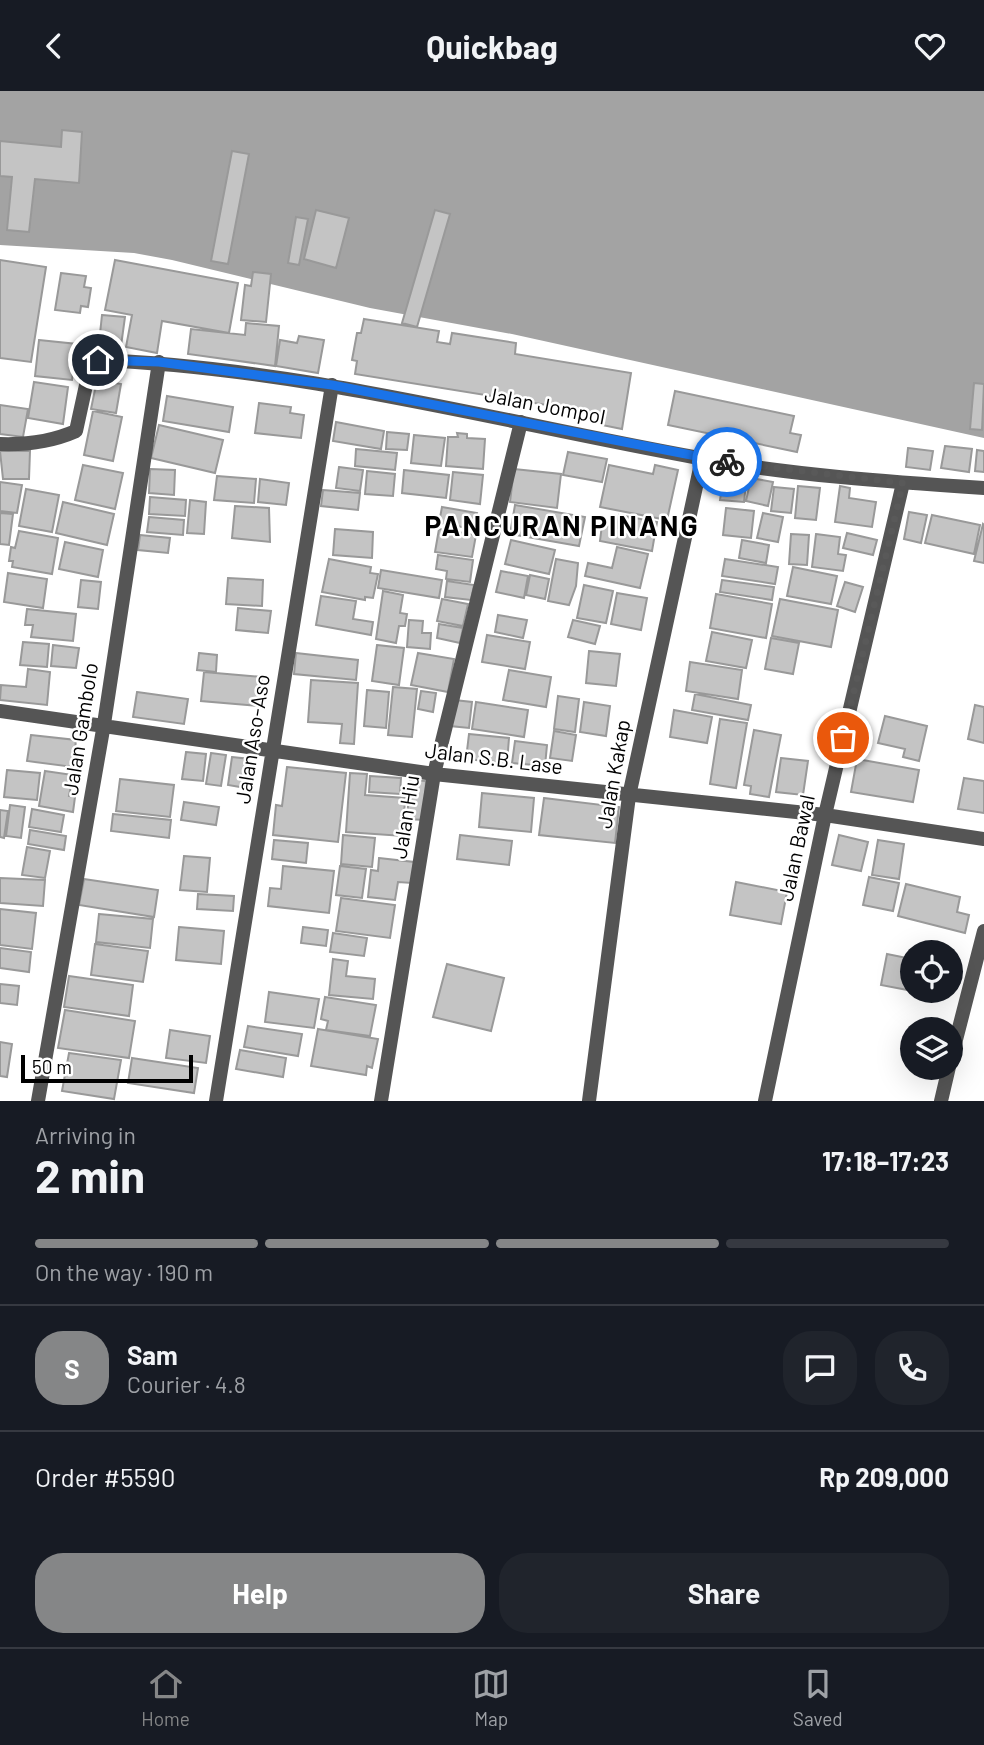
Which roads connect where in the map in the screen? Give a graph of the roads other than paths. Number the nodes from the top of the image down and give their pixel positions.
1 (159, 362) junction
2 (332, 385) junction
3 (521, 422) junction
4 (0, 444) edge
5 (702, 459) junction
6 (903, 483) junction
7 (984, 488) edge
8 (0, 711) edge
9 (104, 724) junction
10 (273, 749) junction
11 (434, 774) junction
12 (629, 796) junction
13 (825, 815) junction
14 (984, 839) edge
15 (984, 931) edge
16 (962, 1017) edge
17 (946, 1080) edge
18 (38, 1101) edge
19 (216, 1101) edge
20 (381, 1101) edge
21 (589, 1101) edge
22 (765, 1101) edge
23 (941, 1101) edge

1 - 2 street, Jalan Jompol
1 - 4 street, Jalan Jompol
1 - 9 street, Jalan Gambolo
2 - 3 street, Jalan Jompol
2 - 10 street, Jalan Aso-Aso
3 - 5 street, Jalan Jompol
3 - 11 street, Jalan Hiu
5 - 6 street, Jalan Jompol
5 - 12 street, Jalan Kakap
6 - 7 street, Jalan Jompol
6 - 13 street, Jalan Bawal
8 - 9 street, Jalan S.B. Lase
9 - 10 street, Jalan S.B. Lase
9 - 18 street, Jalan Gambolo
10 - 11 street, Jalan S.B. Lase
10 - 19 street, Jalan Aso-Aso
11 - 12 street, Jalan S.B. Lase
11 - 20 street, Jalan Hiu
12 - 13 street, Jalan S.B. Lase
12 - 21 street, Jalan Kakap
13 - 14 street, Jalan S.B. Lase
13 - 22 street, Jalan Bawal
15 - 16 street
17 - 23 street

